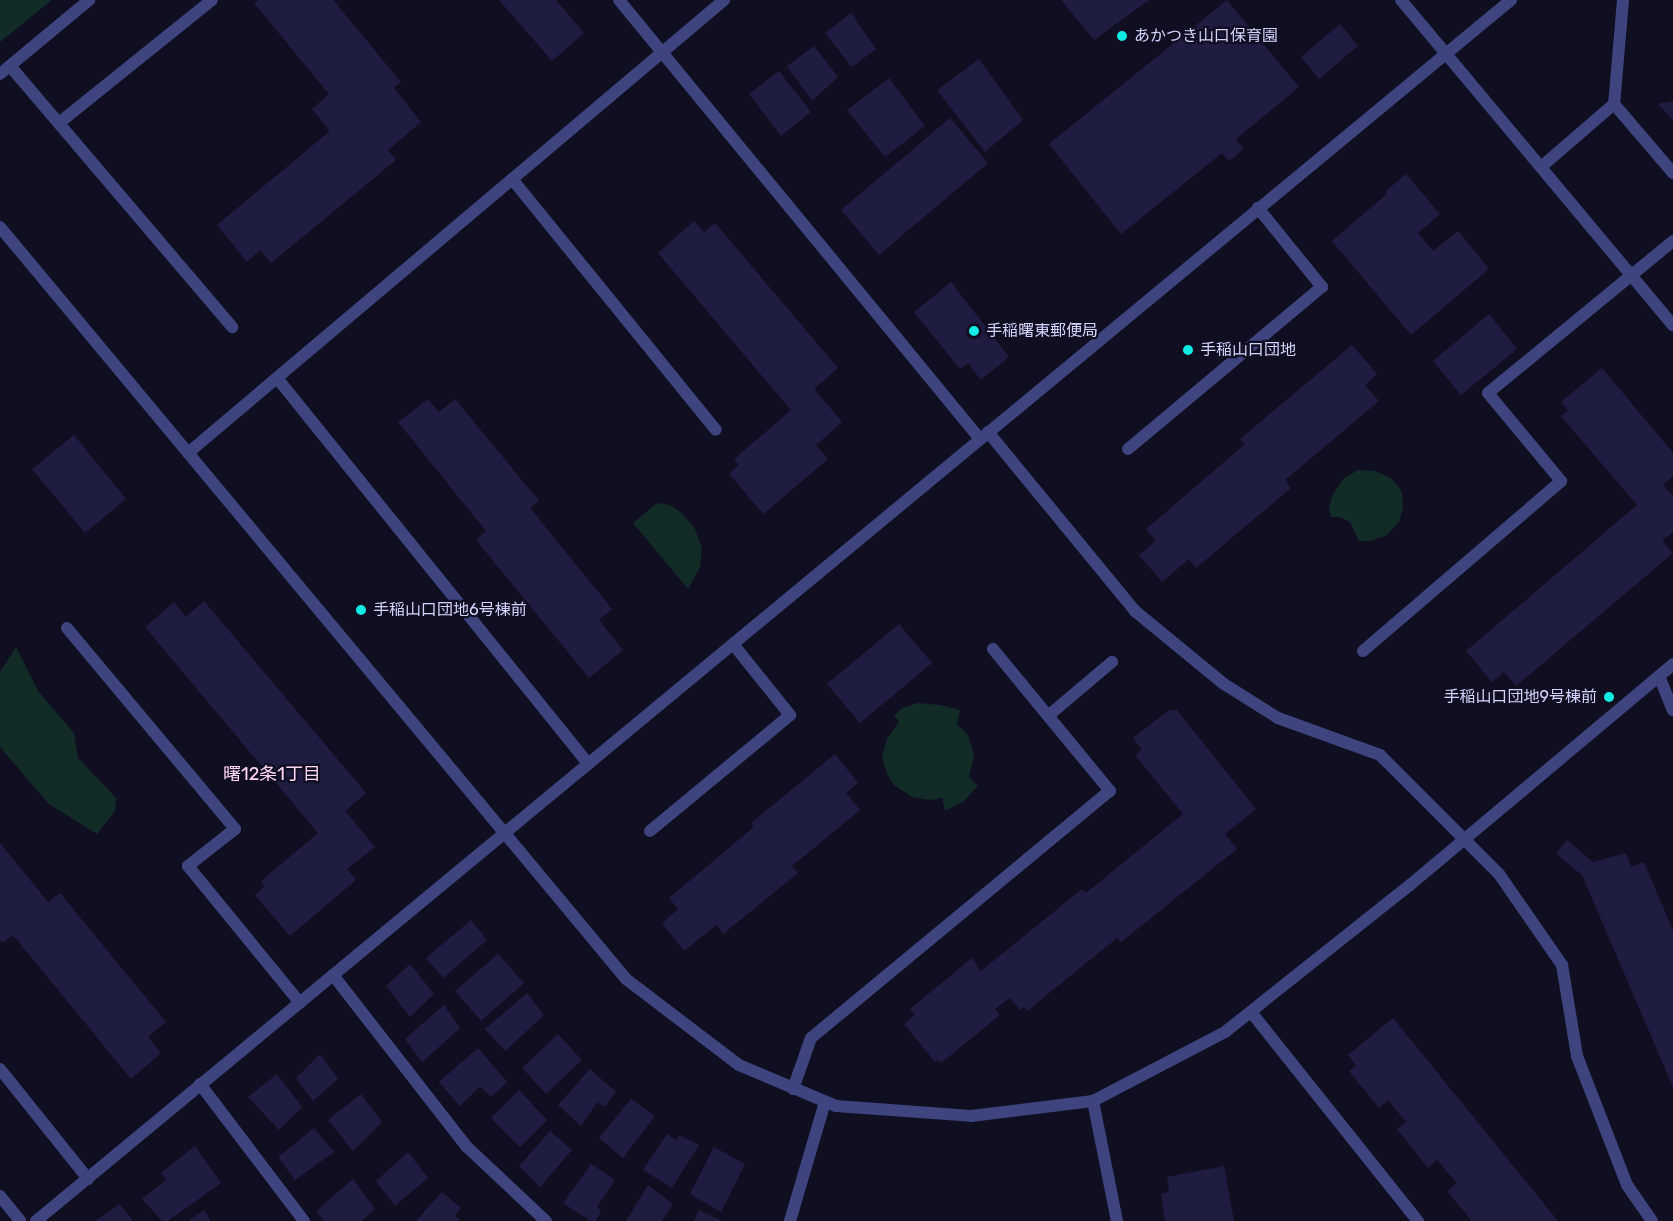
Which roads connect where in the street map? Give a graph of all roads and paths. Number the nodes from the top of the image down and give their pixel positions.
1 (89, 0) edge
2 (212, 0) edge
3 (619, 0) edge
4 (724, 0) edge
5 (1401, 0) edge
6 (1511, 0) edge
7 (1623, 0) edge
8 (662, 52) junction
9 (1445, 53) junction
10 (5, 70) edge
11 (1614, 104) junction
12 (59, 123) junction
13 (1541, 167) junction
14 (1673, 173) edge
15 (512, 179) junction
16 (1258, 208) junction
17 (0, 227) edge
18 (1673, 241) edge
19 (1632, 277) junction
20 (1673, 325) edge
21 (232, 327) dead end
22 (277, 378) junction
23 (716, 430) dead end
24 (984, 435) junction
25 (1128, 449) dead end
26 (188, 453) junction
27 (67, 628) dead end
28 (733, 644) junction
29 (993, 649) dead end
30 (1363, 651) dead end
31 (1112, 662) dead end
32 (1673, 664) edge
33 (1659, 676) junction
34 (1673, 710) edge
35 (1048, 716) junction
36 (588, 764) junction
37 (650, 831) dead end
38 (505, 833) junction
39 (1464, 840) junction
40 (333, 975) junction
41 (300, 1002) junction
42 (1251, 1012) junction
43 (0, 1069) edge
44 (200, 1084) junction
45 (794, 1089) junction
46 (1093, 1101) junction
47 (825, 1102) junction
48 (88, 1179) junction
49 (0, 1197) edge
50 (20, 1221) edge
51 (36, 1221) edge
52 (304, 1221) edge
53 (546, 1221) edge
54 (790, 1221) edge
55 (1117, 1221) edge
56 (1418, 1221) edge
57 (1652, 1221) edge

1 - 10 street
2 - 12 street
3 - 8 street
4 - 8 street
5 - 9 street
6 - 9 street
7 - 11 street
8 - 15 street
8 - 24 street
9 - 13 street
9 - 16 street
10 - 12 street
11 - 13 street
11 - 14 street
12 - 21 street
13 - 19 street
15 - 22 street
15 - 23 street
16 - 24 street
16 - 25 street
17 - 26 street
18 - 19 street
19 - 20 street
19 - 30 street
22 - 26 street
22 - 36 street
24 - 28 street
24 - 39 street
26 - 38 street
27 - 41 street
28 - 36 street
28 - 37 street
29 - 35 street
31 - 35 street
32 - 33 street
33 - 34 street
33 - 39 street
35 - 45 street
36 - 38 street
38 - 40 street
38 - 45 street
39 - 42 street
39 - 57 street
40 - 41 street
40 - 53 street
41 - 44 street
42 - 46 street
42 - 56 street
43 - 48 street
44 - 48 street
44 - 52 street
45 - 47 street
46 - 47 street
46 - 55 street
47 - 54 street
48 - 51 street
49 - 50 street

